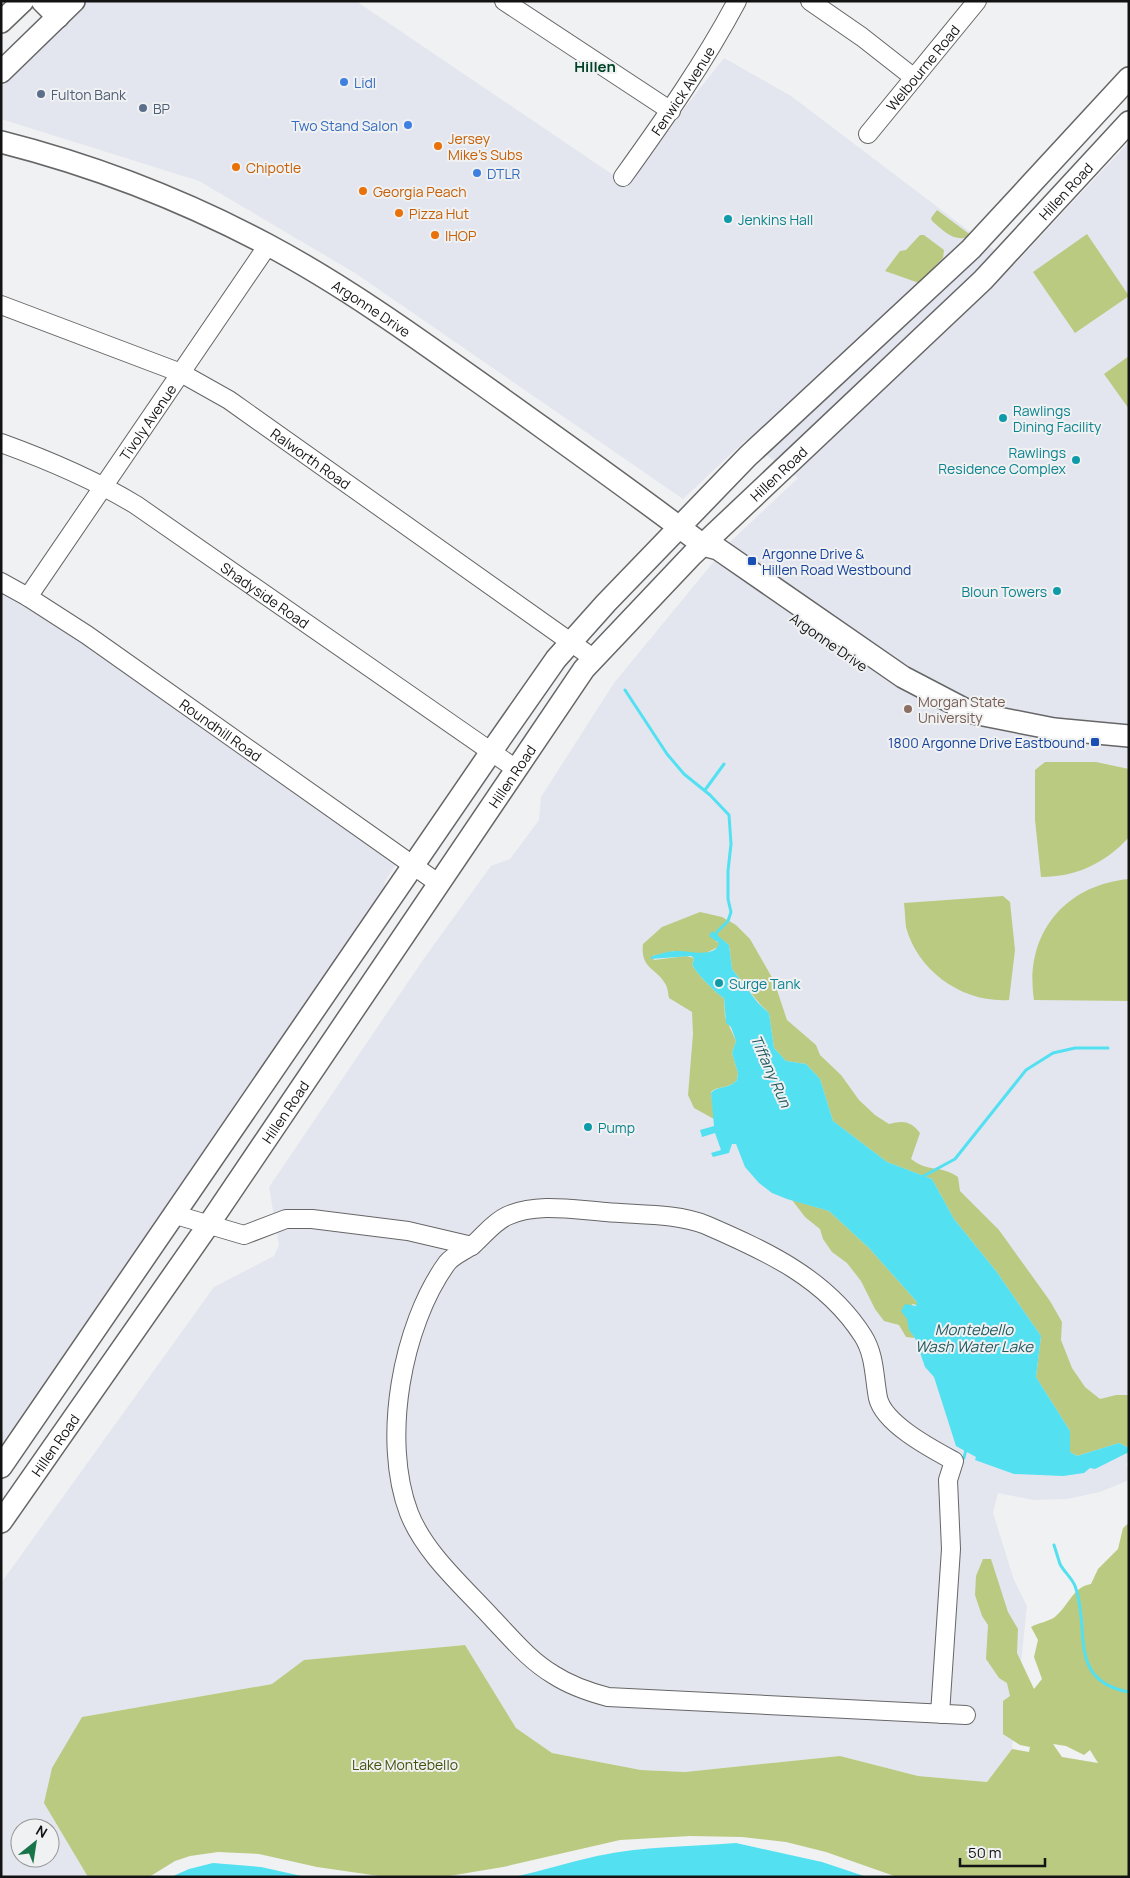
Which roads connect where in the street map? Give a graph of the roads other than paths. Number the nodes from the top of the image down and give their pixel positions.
1 (23, 1) edge
2 (42, 1) edge
3 (74, 1) edge
4 (504, 1) edge
5 (737, 1) edge
6 (810, 1) edge
7 (977, 1) edge
8 (56, 9) edge
9 (1, 22) edge
10 (1, 72) edge
11 (913, 77) junction
12 (1129, 78) edge
13 (671, 111) junction
14 (1129, 122) edge
15 (868, 134) dead end
16 (1, 142) edge
17 (623, 177) dead end
18 (268, 245) junction
19 (962, 258) junction
20 (983, 280) junction
21 (1, 305) edge
22 (857, 356) junction
23 (181, 373) junction
24 (877, 381) junction
25 (1, 443) edge
26 (104, 486) junction
27 (680, 527) junction
28 (703, 544) junction
29 (1, 582) edge
30 (28, 597) junction
31 (570, 642) junction
32 (593, 658) junction
33 (1129, 736) edge
34 (491, 752) junction
35 (516, 769) junction
36 (414, 866) junction
37 (438, 883) junction
38 (176, 1215) junction
39 (209, 1224) junction
40 (472, 1246) junction
41 (1, 1467) edge
42 (1, 1522) edge
43 (940, 1714) junction
44 (966, 1715) dead end

1 - 9 main road
2 - 8 main road
3 - 8 main road
4 - 13 street
5 - 13 street, Fenwick Avenue
6 - 11 street
7 - 11 street, Welbourne Road
8 - 10 main road
11 - 15 street, Welbourne Road
12 - 19 main road, Hillen Road
13 - 17 street, Fenwick Avenue
14 - 20 main road, Hillen Road
16 - 18 main road, Argonne Drive
18 - 23 street, Tivoly Avenue
18 - 27 main road, Argonne Drive
19 - 20 main road
19 - 22 main road, Hillen Road
20 - 24 main road, Hillen Road
21 - 23 street, Ralworth Road
22 - 24 main road
22 - 27 main road, Hillen Road
23 - 26 street, Tivoly Avenue
23 - 31 street, Ralworth Road
24 - 28 main road, Hillen Road
25 - 26 street, Shadyside Road
26 - 30 street, Tivoly Avenue
26 - 34 street, Shadyside Road
27 - 28 main road, Argonne Drive
27 - 31 main road, Hillen Road
28 - 32 main road, Hillen Road
28 - 33 main road, Argonne Drive
29 - 30 street, Roundhill Road
30 - 36 street, Roundhill Road
31 - 32 street, Ralworth Road
31 - 34 main road, Hillen Road
32 - 35 main road, Hillen Road
34 - 35 street, Shadyside Road
34 - 36 main road, Hillen Road
35 - 37 main road, Hillen Road
36 - 37 street, Roundhill Road
36 - 38 main road, Hillen Road
37 - 39 main road, Hillen Road
38 - 39 street
38 - 41 main road, Hillen Road
39 - 40 street
39 - 42 main road, Hillen Road
40 - 43 street
40 - 43 street
43 - 44 street

